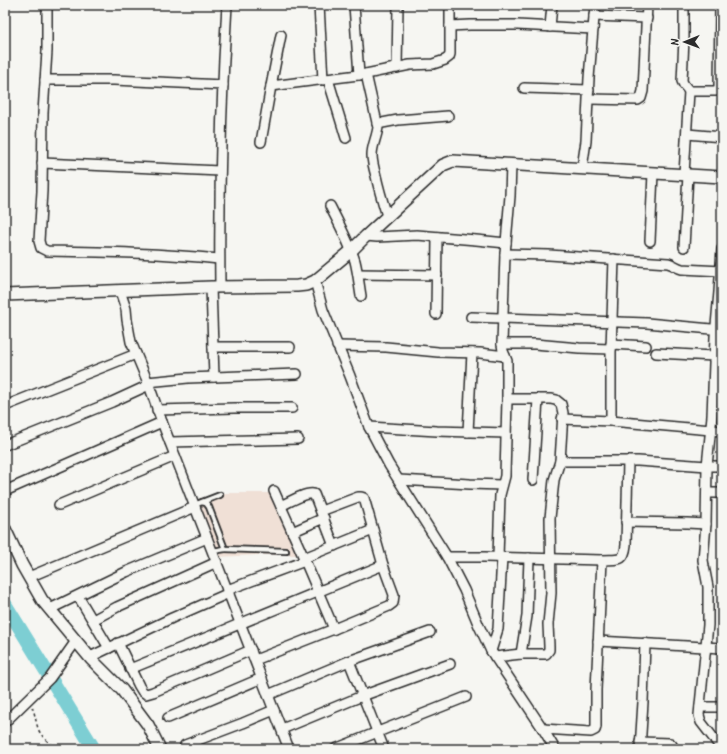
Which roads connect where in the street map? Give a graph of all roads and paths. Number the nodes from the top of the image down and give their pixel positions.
1 (47, 5) edge
2 (227, 5) edge
3 (319, 5) edge
4 (354, 5) edge
5 (398, 5) edge
6 (450, 5) edge
7 (552, 5) edge
8 (595, 5) edge
9 (647, 5) edge
10 (684, 5) edge
11 (720, 5) edge
12 (594, 16) junction
13 (647, 18) junction
14 (450, 26) junction
15 (550, 27) junction
16 (593, 29) junction
17 (281, 36) dead end
18 (720, 52) edge
19 (397, 68) junction
20 (362, 75) junction
21 (325, 79) junction
22 (45, 80) junction
23 (223, 85) junction
24 (271, 86) junction
25 (524, 88) dead end
26 (689, 91) junction
27 (589, 94) junction
28 (448, 116) dead end
29 (377, 124) junction
30 (687, 134) junction
31 (722, 137) edge
32 (346, 138) dead end
33 (260, 142) dead end
34 (42, 164) junction
35 (511, 164) junction
36 (582, 168) junction
37 (220, 170) junction
38 (653, 173) junction
39 (686, 175) junction
40 (722, 177) edge
41 (330, 206) dead end
42 (388, 216) junction
43 (366, 236) junction
44 (437, 237) junction
45 (650, 242) dead end
46 (506, 243) junction
47 (684, 247) dead end
48 (722, 249) edge
49 (351, 251) junction
50 (505, 254) junction
51 (220, 259) junction
52 (614, 259) junction
53 (721, 271) edge
54 (358, 274) junction
55 (437, 275) junction
56 (316, 281) junction
57 (215, 287) junction
58 (120, 291) junction
59 (721, 292) edge
60 (5, 295) edge
61 (360, 296) dead end
62 (436, 314) dead end
63 (471, 317) dead end
64 (504, 318) junction
65 (612, 322) junction
66 (719, 330) edge
67 (502, 344) junction
68 (337, 346) junction
69 (646, 346) dead end
70 (290, 347) dead end
71 (611, 347) junction
72 (213, 348) junction
73 (472, 353) junction
74 (656, 353) dead end
75 (136, 354) junction
76 (505, 356) junction
77 (714, 356) junction
78 (718, 369) edge
79 (296, 374) dead end
80 (214, 377) junction
81 (148, 384) junction
82 (507, 399) junction
83 (538, 399) junction
84 (5, 406) edge
85 (292, 408) dead end
86 (157, 410) junction
87 (562, 419) junction
88 (611, 421) junction
89 (162, 422) junction
90 (369, 427) junction
91 (710, 430) junction
92 (722, 431) edge
93 (468, 432) junction
94 (506, 433) junction
95 (298, 439) dead end
96 (170, 442) junction
97 (5, 445) edge
98 (175, 456) junction
99 (560, 461) junction
100 (628, 461) junction
101 (707, 466) junction
102 (722, 466) edge
103 (399, 480) junction
104 (533, 480) dead end
105 (502, 485) junction
106 (5, 491) edge
107 (274, 491) dead end
108 (707, 493) junction
109 (722, 493) edge
110 (220, 495) dead end
111 (197, 505) junction
112 (59, 506) dead end
113 (281, 506) junction
114 (323, 514) junction
115 (626, 522) junction
116 (706, 524) junction
117 (5, 530) edge
118 (373, 530) junction
119 (292, 532) junction
120 (207, 538) junction
121 (334, 546) junction
122 (225, 549) junction
123 (213, 551) junction
124 (286, 551) dead end
125 (447, 557) junction
126 (500, 557) junction
127 (529, 558) junction
128 (305, 559) junction
129 (551, 559) junction
130 (602, 560) junction
131 (217, 562) junction
132 (383, 565) junction
133 (29, 576) junction
134 (228, 591) junction
135 (319, 592) junction
136 (78, 596) junction
137 (50, 609) junction
138 (92, 620) junction
139 (240, 623) junction
140 (334, 629) junction
141 (430, 632) dead end
142 (76, 641) junction
143 (598, 641) junction
144 (645, 643) junction
145 (118, 644) junction
146 (705, 647) junction
147 (109, 648) junction
148 (722, 648) edge
149 (251, 650) junction
150 (493, 654) junction
151 (521, 654) junction
152 (90, 657) junction
153 (255, 660) junction
154 (349, 661) junction
155 (450, 664) dead end
156 (130, 668) junction
157 (262, 678) junction
158 (268, 695) junction
159 (362, 696) junction
160 (466, 697) dead end
161 (26, 701) junction
162 (700, 707) junction
163 (722, 707) edge
164 (274, 710) junction
165 (168, 718) dead end
166 (5, 722) edge
167 (543, 728) junction
168 (282, 730) junction
169 (377, 732) junction
170 (185, 745) dead end
171 (640, 745) edge
172 (287, 748) edge
173 (721, 748) edge
174 (58, 749) edge
175 (160, 749) edge
176 (335, 749) edge
177 (384, 749) edge
178 (555, 749) edge
179 (673, 749) edge

1 - 22 street
2 - 23 street
3 - 21 street
4 - 20 street
5 - 19 street
6 - 14 street
7 - 15 street
8 - 12 street
9 - 13 street
10 - 26 street
11 - 18 street
12 - 13 street
12 - 16 street
13 - 27 street
14 - 15 street
14 - 19 street
15 - 16 street
16 - 27 street
17 - 24 street
18 - 26 street
19 - 20 street
20 - 21 street
20 - 29 street
21 - 24 street
21 - 32 street
22 - 23 street
22 - 34 street
23 - 37 street
24 - 33 street
25 - 27 street
26 - 30 street
27 - 36 street
28 - 29 street
29 - 42 street
30 - 31 street
30 - 39 street
34 - 37 street
34 - 51 street
35 - 36 street
35 - 42 street
35 - 46 street
36 - 38 street
37 - 51 street
38 - 39 street
38 - 45 street
39 - 40 street
39 - 47 street
41 - 49 street
42 - 43 street
43 - 44 street
43 - 49 street
44 - 46 street
44 - 55 street
46 - 50 street
48 - 53 street
49 - 54 street
49 - 56 street
50 - 52 street
50 - 64 street
51 - 57 street
52 - 53 street
52 - 65 street
53 - 59 street
54 - 55 street
54 - 61 street
55 - 62 street
56 - 57 street
56 - 68 street
57 - 58 street
57 - 72 street
58 - 60 street
58 - 75 street
59 - 66 street
63 - 64 street
64 - 65 street
64 - 67 street
65 - 66 street
65 - 71 street
66 - 77 street
67 - 71 street
67 - 76 street
68 - 73 street
68 - 90 street
69 - 71 street
70 - 72 street
71 - 88 street
72 - 80 street
73 - 76 street
73 - 93 street
74 - 77 street
75 - 81 street
75 - 84 street
76 - 82 street
77 - 78 street
78 - 91 street
79 - 80 street
80 - 81 street
81 - 86 street
81 - 97 street
82 - 83 street
82 - 94 street
83 - 87 street
83 - 104 street
85 - 86 street
86 - 89 street
87 - 88 street
87 - 99 street
88 - 91 street
89 - 96 street
89 - 106 street
90 - 93 street
90 - 103 street
91 - 92 street
91 - 101 street
93 - 94 street
94 - 105 street
95 - 96 street
96 - 98 street
98 - 111 street
98 - 112 street
99 - 100 street
99 - 129 street
100 - 101 street
100 - 115 street
101 - 102 street
101 - 108 street
103 - 105 street
103 - 125 street
105 - 126 street
107 - 113 street
108 - 109 street
108 - 116 street
110 - 111 lane
111 - 120 street
111 - 122 lane
111 - 133 street
113 - 114 street
113 - 119 street
114 - 118 street
114 - 119 street
114 - 121 street
115 - 116 street
115 - 130 street
116 - 146 street
117 - 133 street
118 - 121 street
118 - 132 street
119 - 128 street
120 - 123 street
120 - 136 street
121 - 128 street
122 - 123 lane
122 - 124 lane
123 - 131 street
125 - 126 street
125 - 150 street
126 - 127 street
126 - 150 street
127 - 129 street
127 - 151 street
128 - 134 street
128 - 135 street
129 - 130 street
129 - 151 street
130 - 143 street
131 - 134 street
131 - 138 street
132 - 135 street
132 - 140 street
133 - 137 street
134 - 139 street
134 - 145 street
135 - 139 street
135 - 140 street
136 - 137 street
136 - 138 street
137 - 142 street
138 - 147 street
139 - 149 street
139 - 156 street
140 - 153 street
141 - 154 street
142 - 152 street
142 - 161 street
143 - 144 street
143 - 167 street
144 - 146 street
144 - 171 street
145 - 147 street
145 - 156 street
146 - 148 street
146 - 162 street
147 - 152 street
149 - 153 street
149 - 156 street
150 - 151 street
150 - 167 street
152 - 175 street
153 - 157 street
154 - 158 street
154 - 159 street
155 - 159 street
157 - 158 street
157 - 165 street
158 - 164 street
159 - 168 street
159 - 169 street
160 - 169 street
161 - 166 street
161 - 174 path
162 - 163 street
162 - 173 street
164 - 168 street
164 - 170 street
167 - 178 street
168 - 172 street
169 - 176 street
169 - 177 street
171 - 179 street

